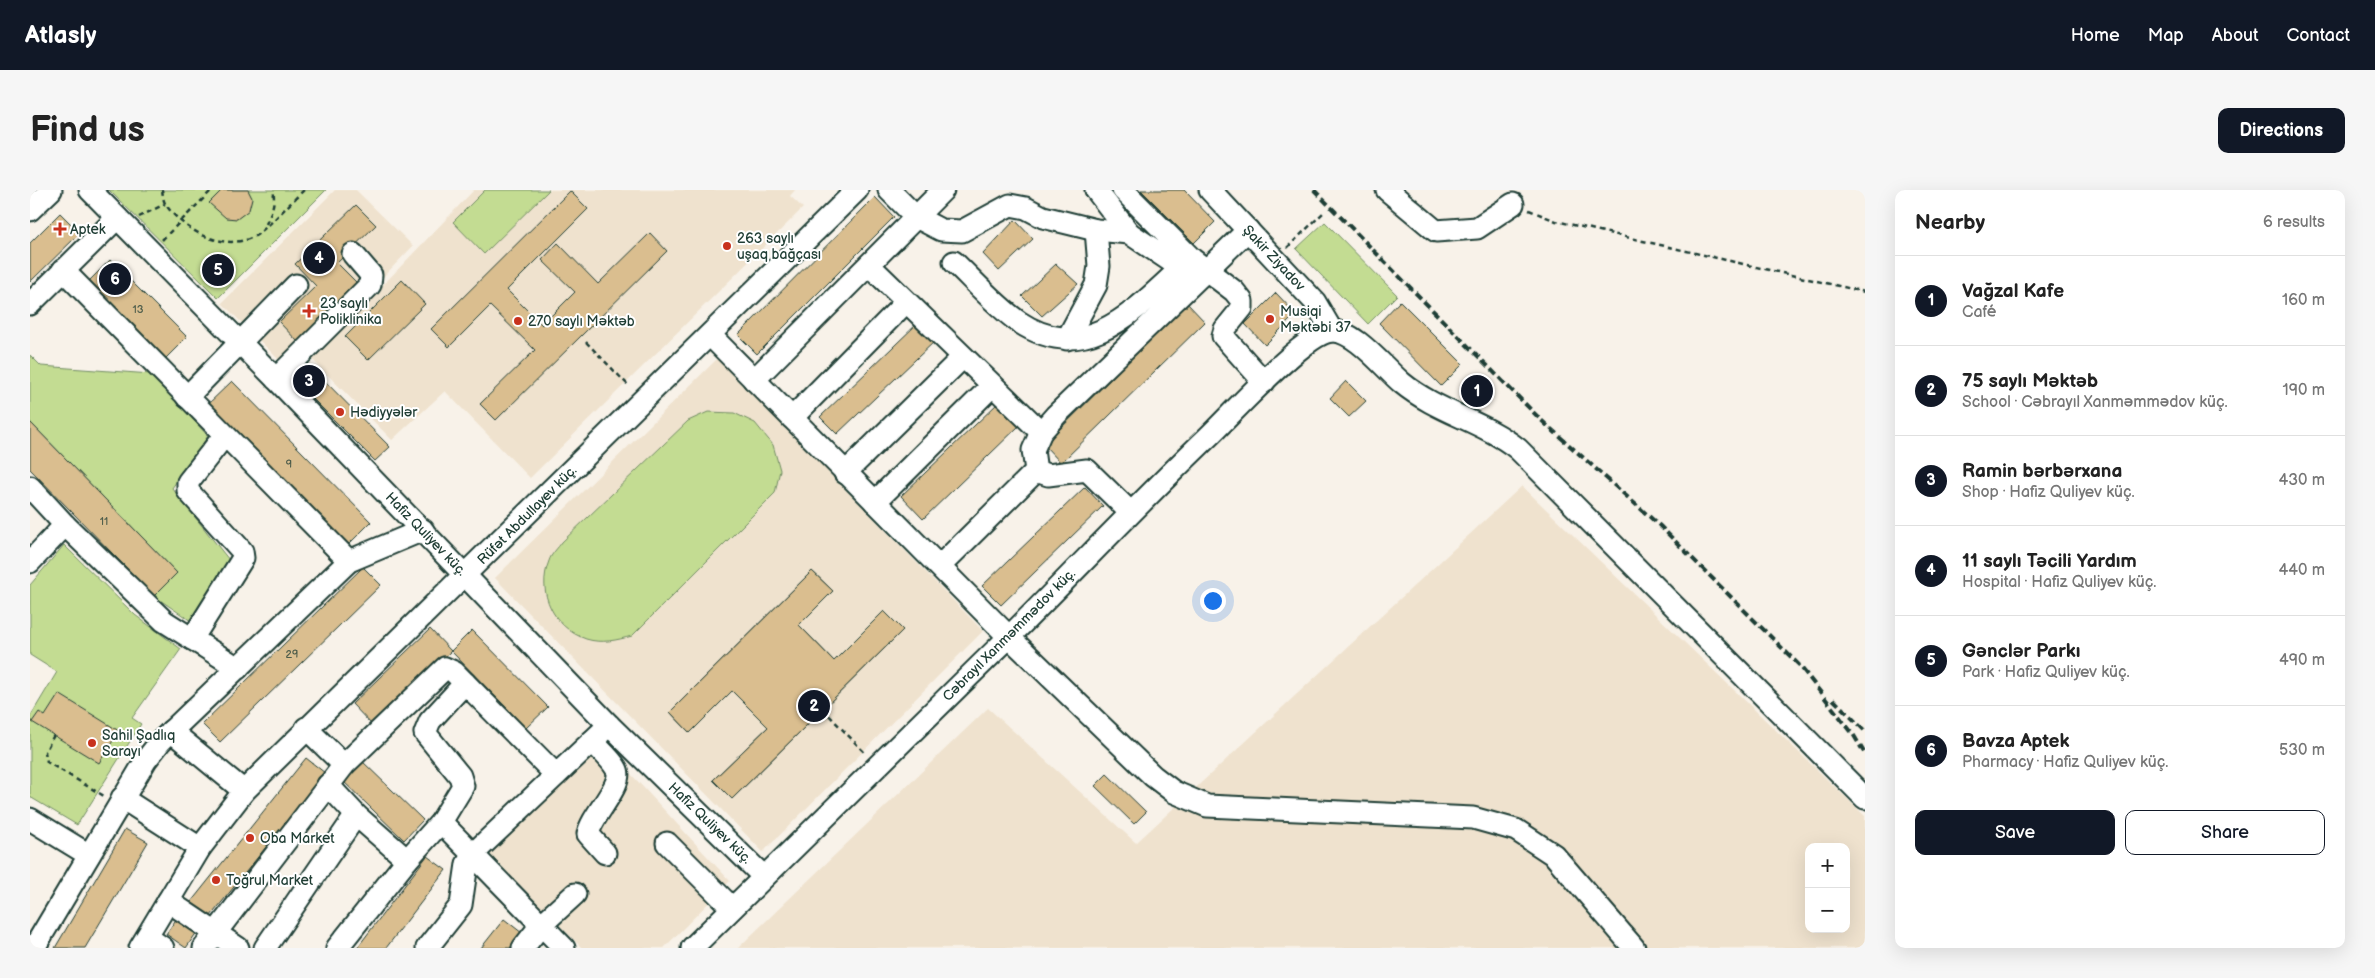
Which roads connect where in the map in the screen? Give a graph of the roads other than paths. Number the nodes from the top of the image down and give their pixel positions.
1 (51, 190) edge
2 (90, 190) edge
3 (857, 190) edge
4 (889, 190) edge
5 (943, 190) edge
6 (1096, 190) edge
7 (1123, 190) edge
8 (1210, 190) edge
9 (1397, 193) edge
10 (1513, 204) road end
11 (30, 210) edge
12 (916, 217) junction
13 (127, 218) junction
14 (1096, 230) junction
15 (1248, 230) junction
16 (1129, 233) junction
17 (354, 254) dead end
18 (954, 262) dead end
19 (869, 265) junction
20 (1193, 266) junction
21 (63, 270) junction
22 (296, 285) dead end
23 (906, 302) junction
24 (30, 304) edge
25 (1332, 331) junction
26 (710, 335) junction
27 (1067, 339) junction
28 (241, 343) junction
29 (962, 358) junction
30 (276, 379) junction
31 (754, 380) junction
32 (1264, 382) junction
33 (992, 386) junction
34 (187, 397) junction
35 (792, 418) junction
36 (1041, 432) junction
37 (224, 436) junction
38 (1036, 471) junction
39 (845, 473) junction
40 (30, 487) edge
41 (875, 502) junction
42 (1130, 512) junction
43 (65, 525) junction
44 (422, 530) junction
45 (349, 561) junction
46 (30, 562) edge
47 (940, 566) junction
48 (466, 576) junction
49 (1009, 637) junction
50 (192, 639) junction
51 (238, 668) junction
52 (465, 683) junction
53 (609, 725) junction
54 (306, 728) junction
55 (171, 731) junction
56 (592, 741) junction
57 (344, 764) junction
58 (556, 775) junction
59 (328, 785) junction
60 (244, 791) junction
61 (1865, 798) edge
62 (120, 802) junction
63 (356, 815) junction
64 (30, 819) edge
65 (441, 822) junction
66 (667, 843) dead end
67 (200, 848) junction
68 (474, 853) junction
69 (605, 854) dead end
70 (89, 855) junction
71 (407, 860) junction
72 (764, 876) junction
73 (575, 894) dead end
74 (168, 901) junction
75 (732, 908) junction
76 (541, 925) junction
77 (209, 940) edge
78 (150, 944) edge
79 (34, 948) edge
80 (238, 948) edge
81 (265, 948) edge
82 (338, 948) edge
83 (427, 948) edge
84 (523, 948) edge
85 (564, 948) edge
86 (692, 948) edge
87 (1634, 948) edge

1 - 11 street
2 - 13 street, Hafiz Quliyev küç.
3 - 26 street, Rüfət Abdullayev küç.
4 - 12 street
5 - 12 street
6 - 16 street
7 - 20 street
8 - 15 street, Şakir Ziyadov
9 - 10 street
12 - 14 street
12 - 19 street
13 - 21 street
13 - 28 street, Hafiz Quliyev küç.
14 - 16 street
14 - 27 street
15 - 20 street
15 - 25 street, Şakir Ziyadov
16 - 20 street
17 - 30 street
18 - 27 street
19 - 23 street
19 - 31 street
20 - 27 street
20 - 32 street
20 - 36 street
21 - 24 street
21 - 34 street
22 - 28 street
23 - 29 street
23 - 35 street
25 - 32 street, Cəbrayıl Xanməmmədov küç.
25 - 61 street
26 - 31 street
26 - 48 street, Rüfət Abdullayev küç.
28 - 30 street, Hafiz Quliyev küç.
28 - 34 street
29 - 33 street
29 - 39 street
30 - 44 street, Hafiz Quliyev küç.
31 - 35 street
32 - 42 street, Cəbrayıl Xanməmmədov küç.
33 - 36 street
33 - 41 street
34 - 37 street
35 - 39 street
36 - 38 street
37 - 45 street
37 - 50 street
38 - 42 street
38 - 47 street
39 - 41 street
40 - 43 street
41 - 47 street
42 - 49 street, Cəbrayıl Xanməmmədov küç.
43 - 46 street
43 - 50 street
44 - 45 street
44 - 48 street, Hafiz Quliyev küç.
45 - 51 street
47 - 49 street
48 - 53 street, Hafiz Quliyev küç.
48 - 54 street, Rüfət Abdullayev küç.
49 - 72 street, Cəbrayıl Xanməmmədov küç.
49 - 87 street
50 - 51 street
51 - 55 street
52 - 57 street
52 - 58 street
52 - 65 street
53 - 56 street
53 - 72 street, Hafiz Quliyev küç.
54 - 57 street
54 - 60 street, Rüfət Abdullayev küç.
55 - 60 street
55 - 62 street
56 - 58 street
56 - 69 street
57 - 59 street
58 - 68 street
59 - 63 street
59 - 77 street
60 - 67 street, Rüfət Abdullayev küç.
62 - 67 street
62 - 70 street
63 - 71 street
63 - 81 street
64 - 70 street
65 - 68 street
65 - 71 street
66 - 75 street
67 - 74 street, Rüfət Abdullayev küç.
68 - 76 street
68 - 83 street
70 - 79 street
71 - 82 street
72 - 75 street, Cəbrayıl Xanməmmədov küç.
73 - 76 street
74 - 77 street
74 - 78 street, Rüfət Abdullayev küç.
75 - 86 street, Cəbrayıl Xanməmmədov küç.
76 - 84 street
76 - 85 street
77 - 80 street

